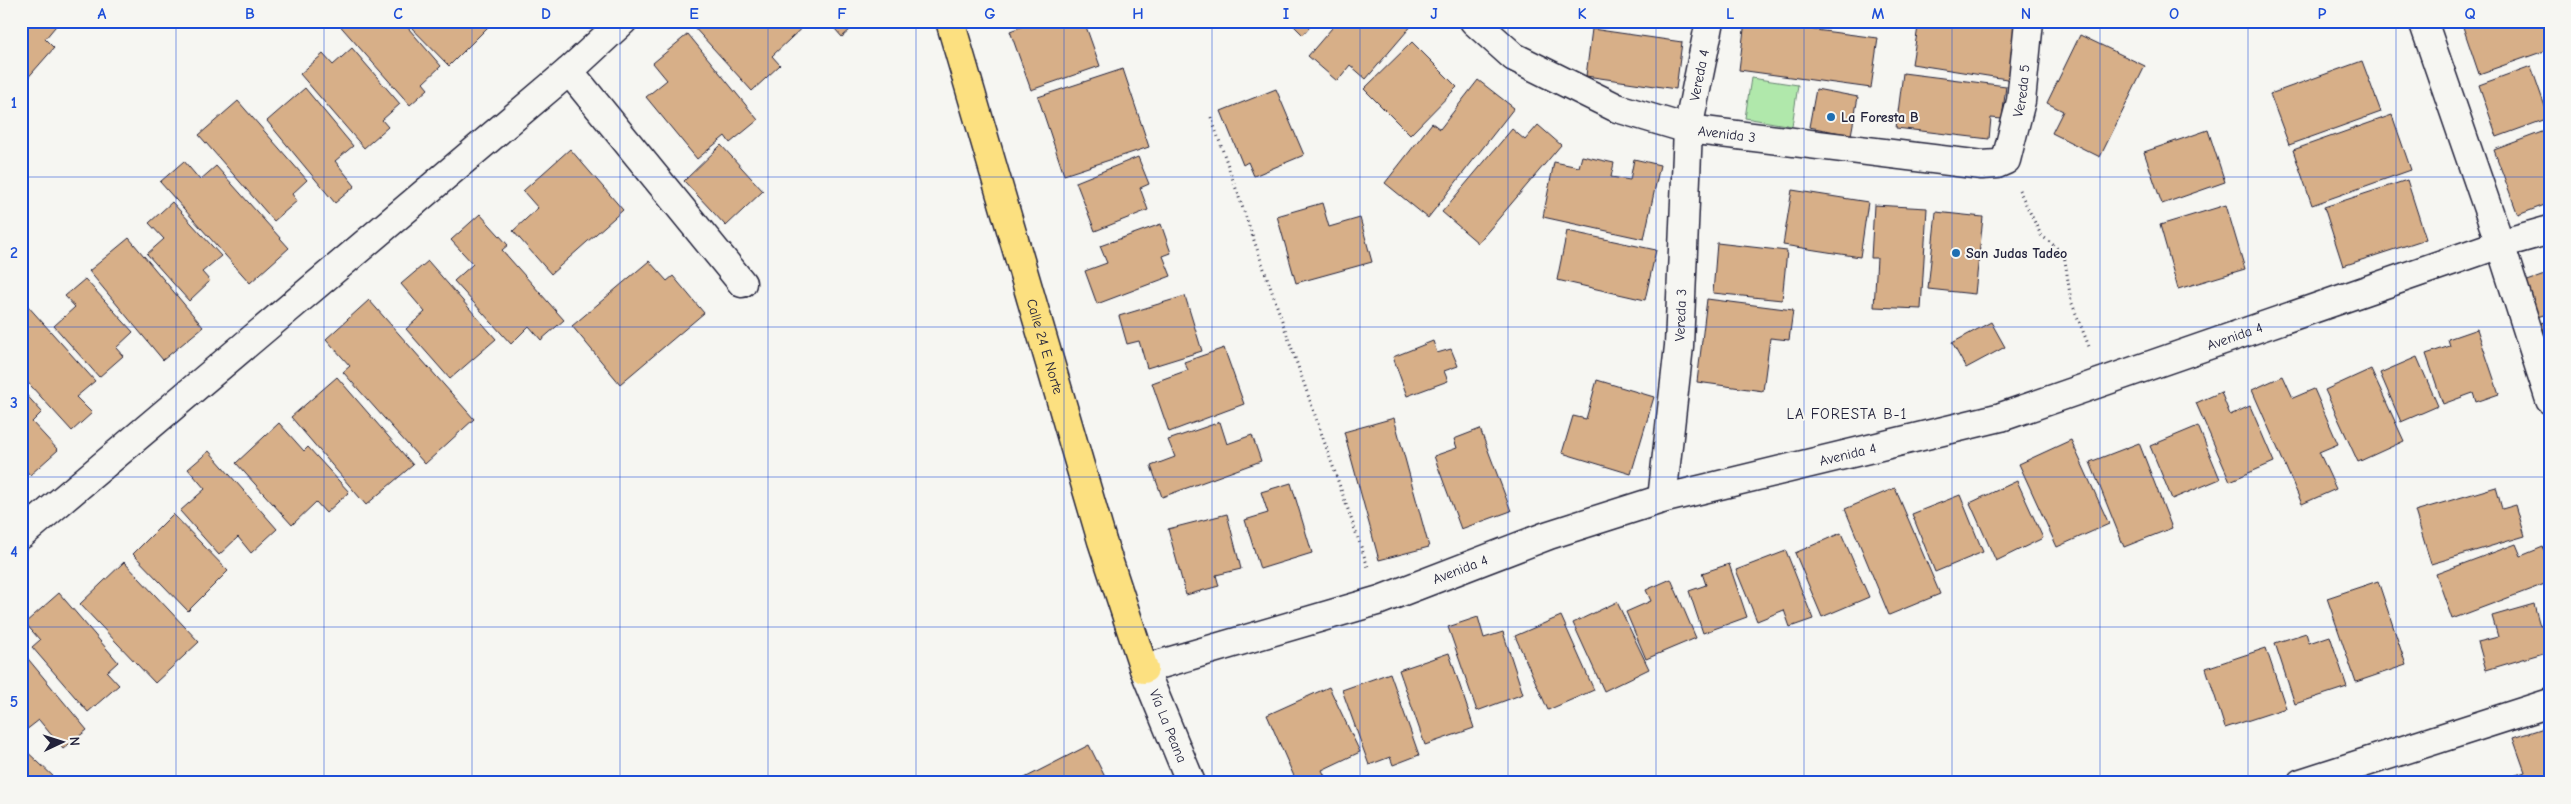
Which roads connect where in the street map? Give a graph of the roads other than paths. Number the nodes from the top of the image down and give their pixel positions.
1 (623, 21) edge
2 (950, 21) edge
3 (1474, 21) edge
4 (1710, 21) edge
5 (2029, 21) edge
6 (2423, 21) edge
7 (569, 71) junction
8 (1688, 129) junction
9 (2006, 160) joint
10 (2550, 230) edge
11 (2500, 244) junction
12 (742, 283) dead end
13 (2550, 400) edge
14 (1662, 499) junction
15 (21, 535) edge
16 (1144, 668) junction
17 (2550, 703) edge
18 (1192, 783) edge
19 (2301, 783) edge

1 - 7 street
2 - 16 main road, Calle 24 E Norte
3 - 8 street, Avenida 3
4 - 8 street, Vereda 4
5 - 9 street, Vereda 5
6 - 11 street
7 - 12 street
7 - 15 street
8 - 9 street, Avenida 3
8 - 14 street, Vereda 3
10 - 11 street, Avenida 4
11 - 13 street
11 - 14 street, Avenida 4
14 - 16 street, Avenida 4
16 - 18 street, Vía La Peana
17 - 19 street

